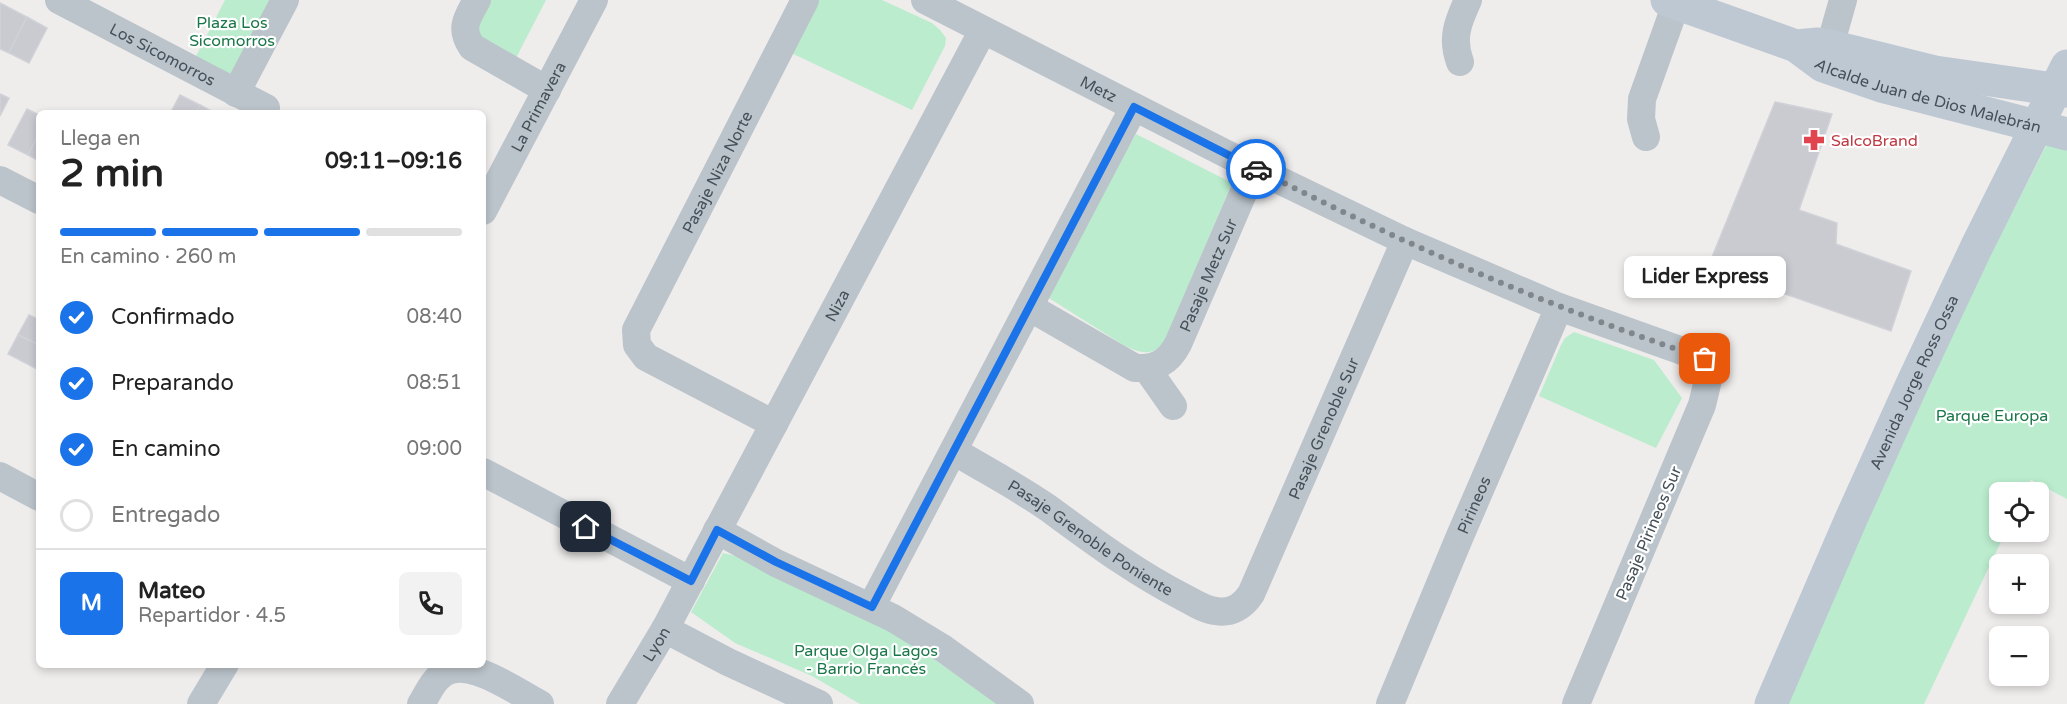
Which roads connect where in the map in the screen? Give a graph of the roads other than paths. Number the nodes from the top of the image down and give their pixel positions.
1 (58, 0) edge
2 (285, 0) edge
3 (477, 0) edge
4 (594, 0) edge
5 (805, 0) edge
6 (925, 0) edge
7 (1468, 0) edge
8 (1843, 0) edge
9 (1671, 2) edge
10 (983, 30) junction
11 (1797, 46) junction
12 (1830, 46) junction
13 (1460, 62) dead end
14 (2063, 82) edge
15 (547, 90) junction
16 (236, 93) junction
17 (1134, 107) junction
18 (266, 108) dead end
19 (2052, 130) edge
20 (1646, 137) dead end
21 (1254, 168) junction
22 (491, 177) edge
23 (0, 180) edge
24 (36, 198) edge
25 (486, 198) edge
26 (1405, 241) junction
27 (1029, 307) junction
28 (1559, 307) junction
29 (1705, 359) joint
30 (1147, 369) junction
31 (1173, 406) dead end
32 (774, 424) junction
33 (954, 451) junction
34 (486, 474) edge
35 (0, 477) edge
36 (36, 495) edge
37 (717, 530) junction
38 (691, 581) junction
39 (872, 607) junction
40 (1232, 610) joint
41 (665, 629) junction
42 (223, 668) edge
43 (201, 704) edge
44 (421, 704) edge
45 (540, 704) edge
46 (620, 704) edge
47 (817, 704) edge
48 (1020, 704) edge
49 (1390, 704) edge
50 (1576, 704) edge
51 (1771, 704) edge

1 - 16 street, Los Sicomorros
2 - 16 street
3 - 15 street
4 - 15 street, La Primavera
5 - 32 street, Pasaje Niza Norte
6 - 10 street, Metz
7 - 13 street
8 - 12 street
9 - 11 street, Alcalde Juan de Dios Malebrán
9 - 20 street
10 - 17 street, Metz
10 - 32 street, Niza
11 - 12 street, Alcalde Juan de Dios Malebrán
11 - 19 street, Alcalde Juan de Dios Malebrán
12 - 14 street, Alcalde Juan de Dios Malebrán
14 - 19 street, Avenida Jorge Ross Ossa
15 - 22 street, La Primavera
16 - 18 street, Los Sicomorros
17 - 21 street, Metz
17 - 27 street
19 - 51 street, Avenida Jorge Ross Ossa
21 - 26 street, Metz
21 - 30 street, Pasaje Metz Sur
22 - 25 street, La Primavera
23 - 24 street
26 - 28 street, Metz
26 - 40 street, Pasaje Grenoble Sur
27 - 30 street
27 - 33 street
28 - 29 street, Metz
28 - 49 street, Pirineos
29 - 50 street, Pasaje Pirineos Sur
30 - 31 street
32 - 37 street, Niza
33 - 39 street
33 - 40 street, Pasaje Grenoble Poniente
34 - 38 street
35 - 36 street
37 - 38 street, Niza
37 - 39 street
38 - 41 street, Lyon
39 - 48 street
41 - 46 street, Lyon
41 - 47 street
42 - 43 street
44 - 45 street

